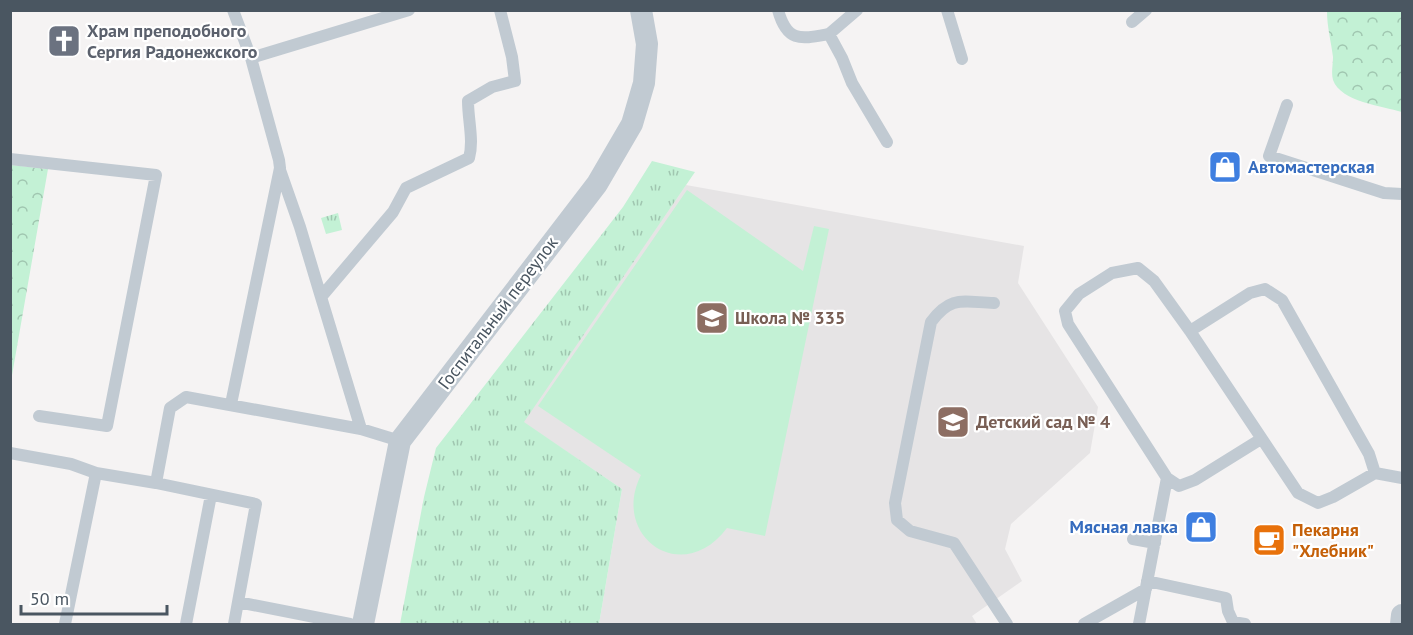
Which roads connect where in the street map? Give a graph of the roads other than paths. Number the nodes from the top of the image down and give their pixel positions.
1 (233, 10) edge
2 (409, 10) edge
3 (500, 10) edge
4 (641, 10) edge
5 (778, 10) edge
6 (857, 10) edge
7 (947, 10) edge
8 (1146, 10) edge
9 (1132, 22) dead end
10 (829, 34) junction
11 (251, 58) junction
12 (962, 59) dead end
13 (1287, 105) dead end
14 (887, 142) dead end
15 (10, 159) edge
16 (280, 168) junction
17 (1402, 194) edge
18 (321, 297) junction
19 (994, 303) dead end
20 (1190, 331) junction
21 (231, 404) junction
22 (39, 416) dead end
23 (362, 429) junction
24 (1261, 439) junction
25 (400, 441) junction
26 (10, 453) edge
27 (96, 472) junction
28 (1375, 473) junction
29 (1167, 478) junction
30 (1402, 478) edge
31 (156, 483) junction
32 (211, 495) junction
33 (1133, 539) dead end
34 (1155, 543) junction
35 (1146, 585) junction
36 (238, 602) junction
37 (1402, 615) edge
38 (65, 624) edge
39 (186, 624) edge
40 (234, 624) edge
41 (350, 624) edge
42 (363, 624) edge
43 (1007, 624) edge
44 (1084, 624) edge
45 (1139, 624) edge
46 (1245, 624) edge
47 (1401, 624) edge

1 - 11 lane
2 - 11 lane
3 - 18 lane
4 - 25 street, Госпитальный переулок
5 - 10 lane
6 - 10 lane
7 - 12 lane
8 - 9 lane
10 - 14 lane
11 - 16 lane
13 - 17 lane
15 - 22 lane
16 - 18 lane
16 - 21 lane
18 - 23 lane
19 - 43 lane
20 - 24 lane
20 - 28 lane
20 - 29 lane
21 - 23 lane
21 - 31 lane
23 - 25 lane
24 - 28 lane
24 - 29 lane
25 - 42 street, Госпитальный переулок
26 - 27 lane
27 - 31 lane
27 - 38 lane
28 - 30 lane
29 - 34 lane
31 - 32 lane
32 - 36 lane
32 - 39 lane
33 - 34 lane
34 - 35 lane
35 - 44 lane
35 - 45 lane
35 - 46 lane
36 - 40 lane
36 - 41 lane
37 - 47 street

